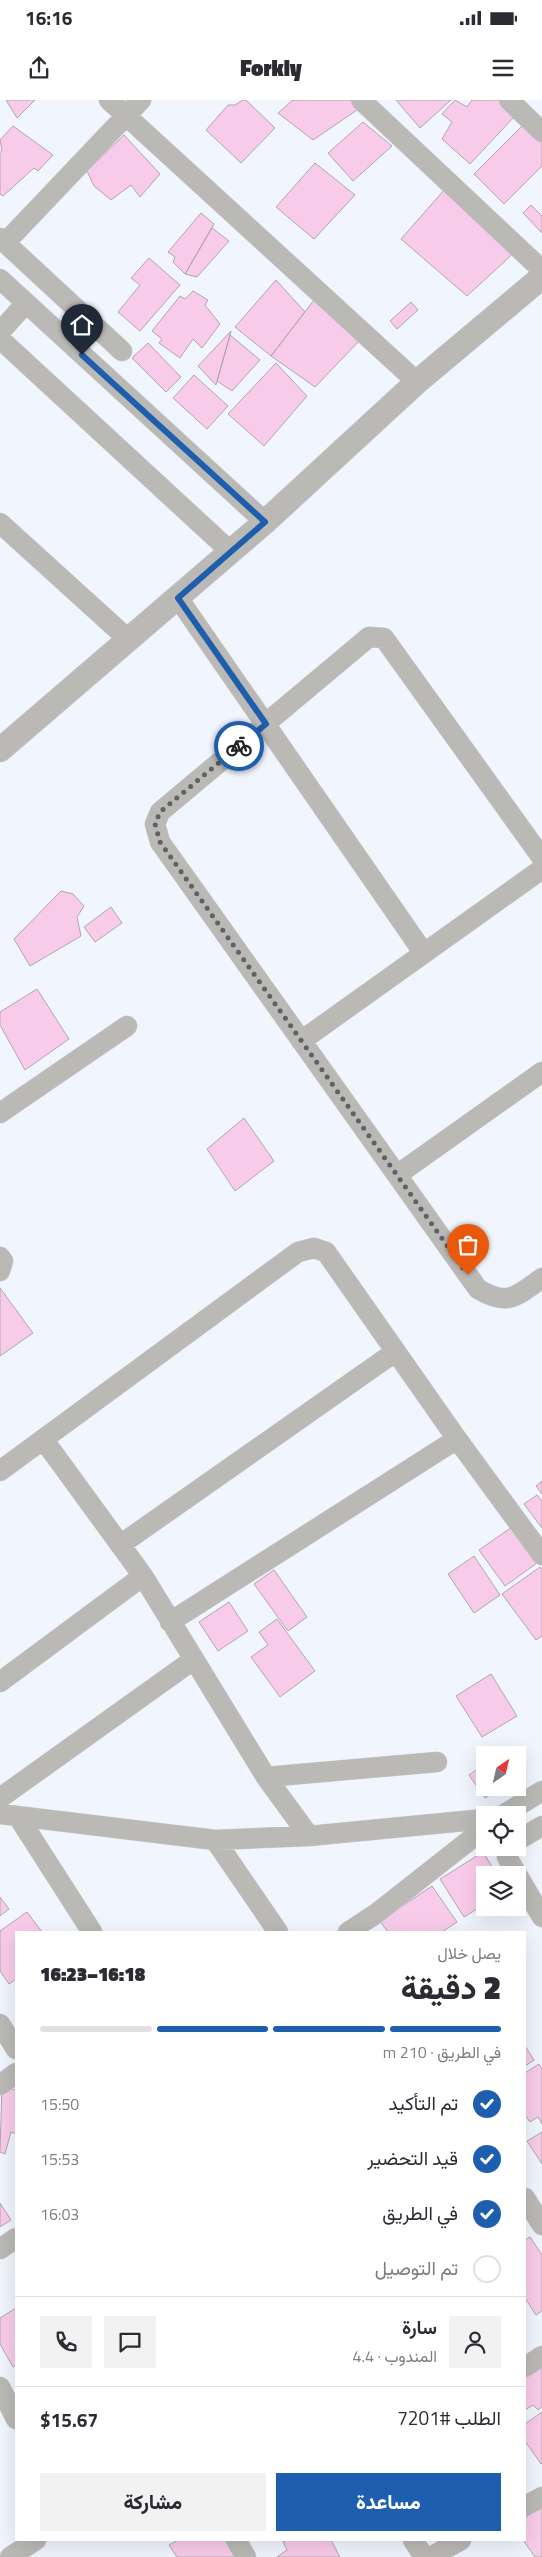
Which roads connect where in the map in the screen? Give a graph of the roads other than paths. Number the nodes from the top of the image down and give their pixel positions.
1 (109, 100) edge
2 (141, 100) edge
3 (361, 100) edge
4 (509, 100) edge
5 (126, 116) junction
6 (542, 132) edge
7 (2, 241) edge
8 (542, 270) edge
9 (542, 277) edge
10 (0, 279) edge
11 (26, 303) junction
12 (0, 332) edge
13 (0, 339) edge
14 (122, 351) dead end
15 (417, 382) junction
16 (265, 522) junction
17 (0, 523) edge
18 (231, 552) junction
19 (178, 598) junction
20 (129, 640) junction
21 (266, 724) junction
22 (0, 750) edge
23 (542, 858) edge
24 (542, 869) edge
25 (423, 952) junction
26 (127, 1026) dead end
27 (301, 1041) junction
28 (542, 1072) edge
29 (0, 1112) edge
30 (397, 1175) junction
31 (0, 1257) edge
32 (0, 1271) edge
33 (542, 1278) edge
34 (396, 1352) junction
35 (43, 1439) junction
36 (457, 1440) junction
37 (0, 1471) edge
38 (120, 1545) junction
39 (542, 1555) edge
40 (143, 1576) junction
41 (170, 1622) junction
42 (193, 1660) junction
43 (0, 1682) edge
44 (437, 1762) dead end
45 (266, 1776) junction
46 (542, 1791) edge
47 (0, 1798) edge
48 (518, 1806) edge
49 (9, 1816) edge
50 (476, 1821) edge
51 (542, 1826) edge
52 (476, 1835) edge
53 (526, 1835) edge
54 (309, 1836) junction
55 (215, 1840) junction
56 (507, 1856) edge
57 (542, 1917) edge
58 (91, 1931) edge
59 (277, 1931) edge
60 (355, 1931) edge
61 (0, 2024) edge
62 (15, 2047) edge
63 (15, 2074) edge
64 (0, 2085) edge
65 (526, 2200) edge
66 (537, 2225) edge
67 (15, 2239) edge
68 (0, 2249) edge
69 (542, 2356) edge
70 (526, 2366) edge
71 (5, 2395) edge
72 (15, 2417) edge
73 (542, 2497) edge
74 (526, 2505) edge
75 (34, 2541) edge
76 (237, 2541) edge
77 (414, 2541) edge
78 (459, 2541) edge
79 (10, 2557) edge
80 (246, 2557) edge
81 (424, 2557) edge
82 (431, 2557) edge

1 - 5 street
2 - 5 street
3 - 8 street
4 - 6 street
5 - 7 street
5 - 15 street
7 - 14 street
9 - 15 street
10 - 11 street
11 - 12 street
11 - 16 street
13 - 18 street
15 - 16 street
16 - 18 street
17 - 20 street
18 - 19 street
19 - 20 street
19 - 21 street
20 - 22 street
21 - 23 street
21 - 25 street
21 - 27 street
24 - 25 street
25 - 27 street
26 - 29 street
27 - 30 street
28 - 30 street
30 - 33 street
31 - 32 street
34 - 35 street
34 - 36 street
34 - 38 street
35 - 37 street
35 - 38 street
36 - 39 street
36 - 41 street
38 - 40 street
40 - 41 street
40 - 43 street
41 - 42 street
42 - 45 street
42 - 47 street
44 - 45 street
45 - 54 street
46 - 48 street
49 - 55 street
49 - 58 street
50 - 54 street
51 - 53 street
52 - 60 street
54 - 55 street
55 - 59 street
56 - 57 street
61 - 62 street
63 - 64 street
65 - 66 street
67 - 68 street
69 - 70 street
71 - 72 street
73 - 74 street
75 - 79 street
76 - 80 street
77 - 81 street
78 - 82 street

